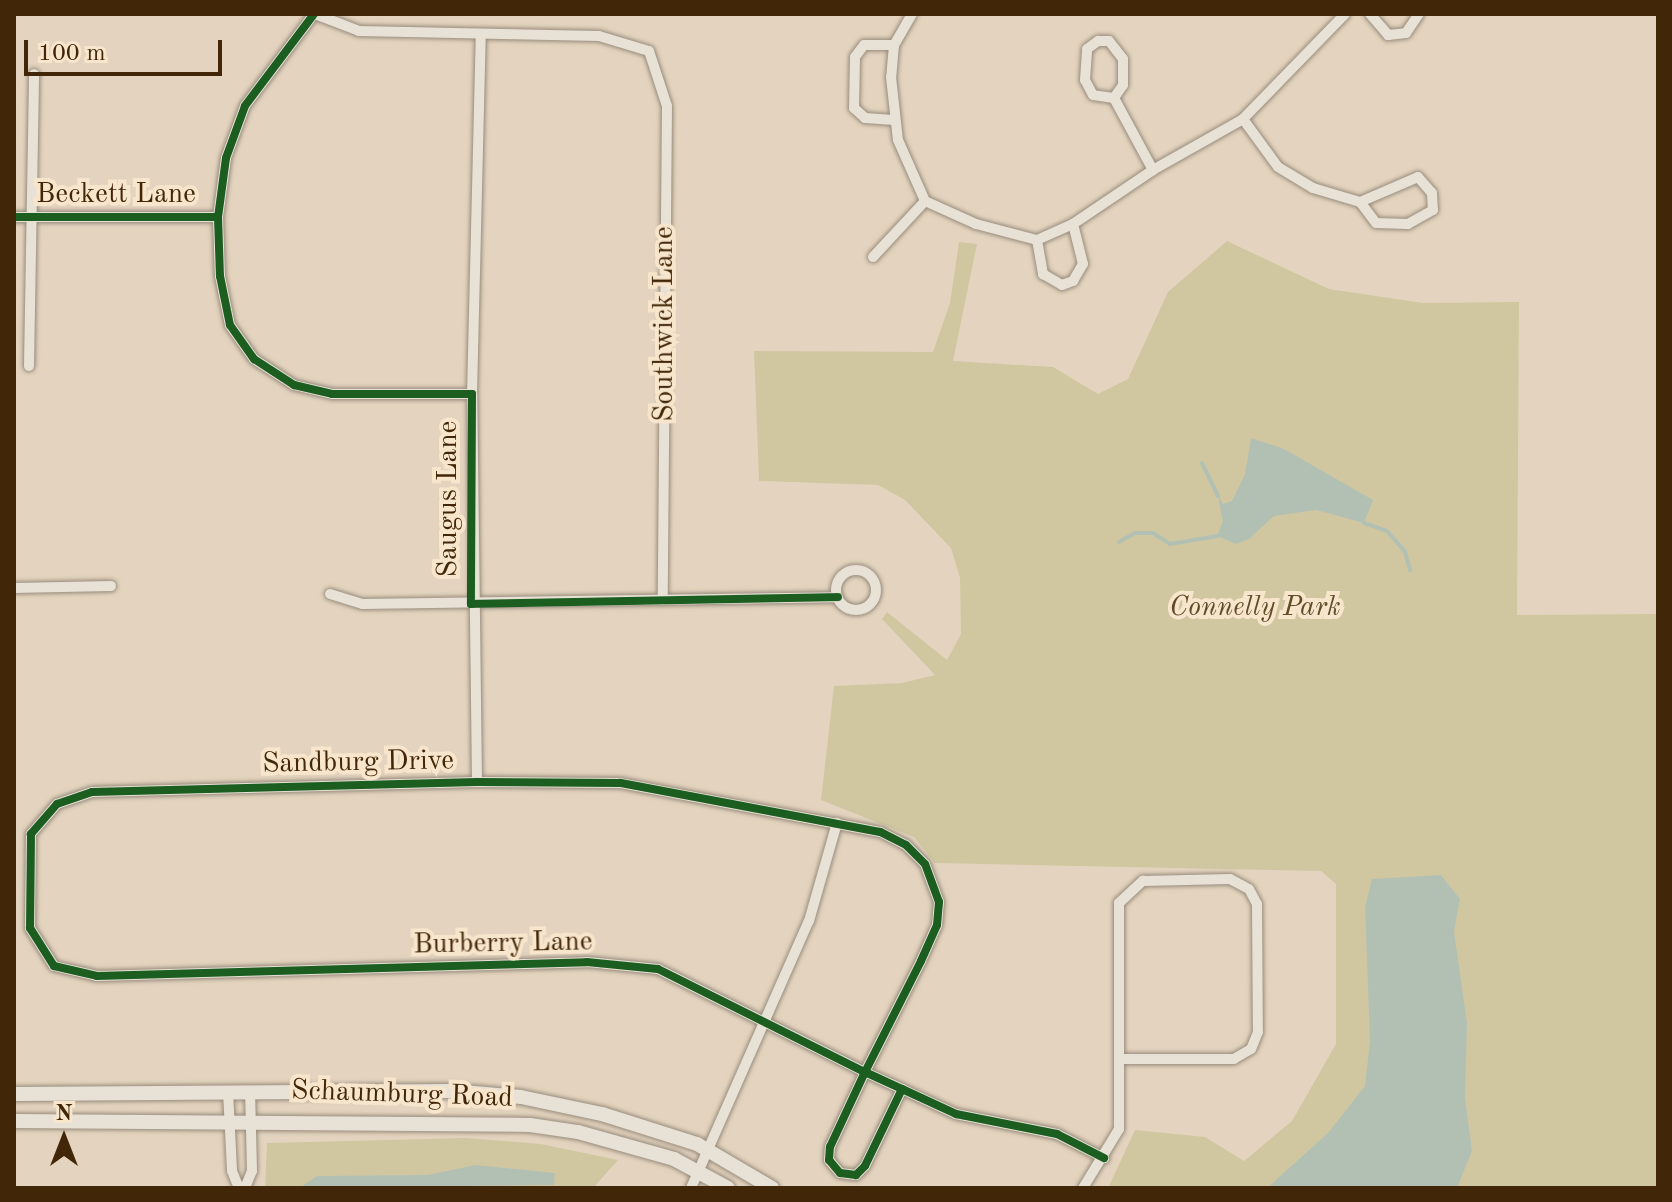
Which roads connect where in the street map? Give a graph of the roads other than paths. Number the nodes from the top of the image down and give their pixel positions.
1 (314, 14) edge
2 (912, 14) edge
3 (1345, 14) edge
4 (1370, 14) edge
5 (1419, 14) edge
6 (481, 34) junction
7 (894, 45) junction
8 (34, 74) dead end
9 (1114, 98) junction
10 (1243, 119) junction
11 (894, 120) junction
12 (1153, 170) junction
13 (925, 201) junction
14 (1360, 202) junction
15 (14, 217) edge
16 (218, 217) junction
17 (31, 218) junction
18 (1073, 224) junction
19 (1037, 240) junction
20 (873, 257) dead end
21 (29, 366) dead end
22 (472, 394) junction
23 (111, 586) dead end
24 (14, 588) edge
25 (330, 594) dead end
26 (838, 597) dead end
27 (663, 600) junction
28 (471, 604) junction
29 (477, 782) junction
30 (837, 823) junction
31 (54, 966) joint
32 (765, 1022) junction
33 (1122, 1059) junction
34 (865, 1072) junction
35 (902, 1089) junction
36 (228, 1091) junction
37 (250, 1091) junction
38 (14, 1094) edge
39 (14, 1121) edge
40 (229, 1123) junction
41 (251, 1123) junction
42 (710, 1152) junction
43 (1104, 1158) junction
44 (701, 1171) junction
45 (242, 1188) edge
46 (691, 1188) edge
47 (728, 1188) edge
48 (772, 1188) edge
49 (1083, 1188) edge

1 - 6 street
1 - 16 street
2 - 7 street
3 - 10 street
4 - 5 street
6 - 22 street, Saugus Lane
6 - 27 street, Southwick Lane
7 - 11 street
7 - 11 street
8 - 17 street
9 - 9 street
9 - 12 street
10 - 12 street
10 - 14 street
11 - 13 street
12 - 18 street
13 - 19 street
13 - 20 street
14 - 14 street
15 - 17 street, Beckett Lane
16 - 17 street, Beckett Lane
16 - 22 street
17 - 21 street
18 - 19 street
18 - 19 street
22 - 28 street, Saugus Lane
23 - 24 street
25 - 28 street
26 - 27 street
27 - 28 street
28 - 29 street, Saugus Lane
29 - 30 street, Sandburg Drive
29 - 31 street, Sandburg Drive
30 - 32 street
30 - 34 street, Sandburg Drive
31 - 32 street, Burberry Lane
32 - 34 street, Burberry Lane
32 - 42 street
33 - 33 street
33 - 43 street
34 - 35 street, Burberry Lane
34 - 35 street, Sandburg Drive
35 - 43 street, Burberry Lane
36 - 37 street, Schaumburg Road
36 - 38 street, Schaumburg Road
36 - 40 street
37 - 41 street
37 - 42 street, Schaumburg Road
39 - 40 street, Schaumburg Road
40 - 41 street, Schaumburg Road
40 - 45 street
41 - 44 street, Schaumburg Road
41 - 45 street
42 - 44 street
42 - 48 street, Schaumburg Road
43 - 49 street
44 - 46 street
44 - 47 street, Schaumburg Road

